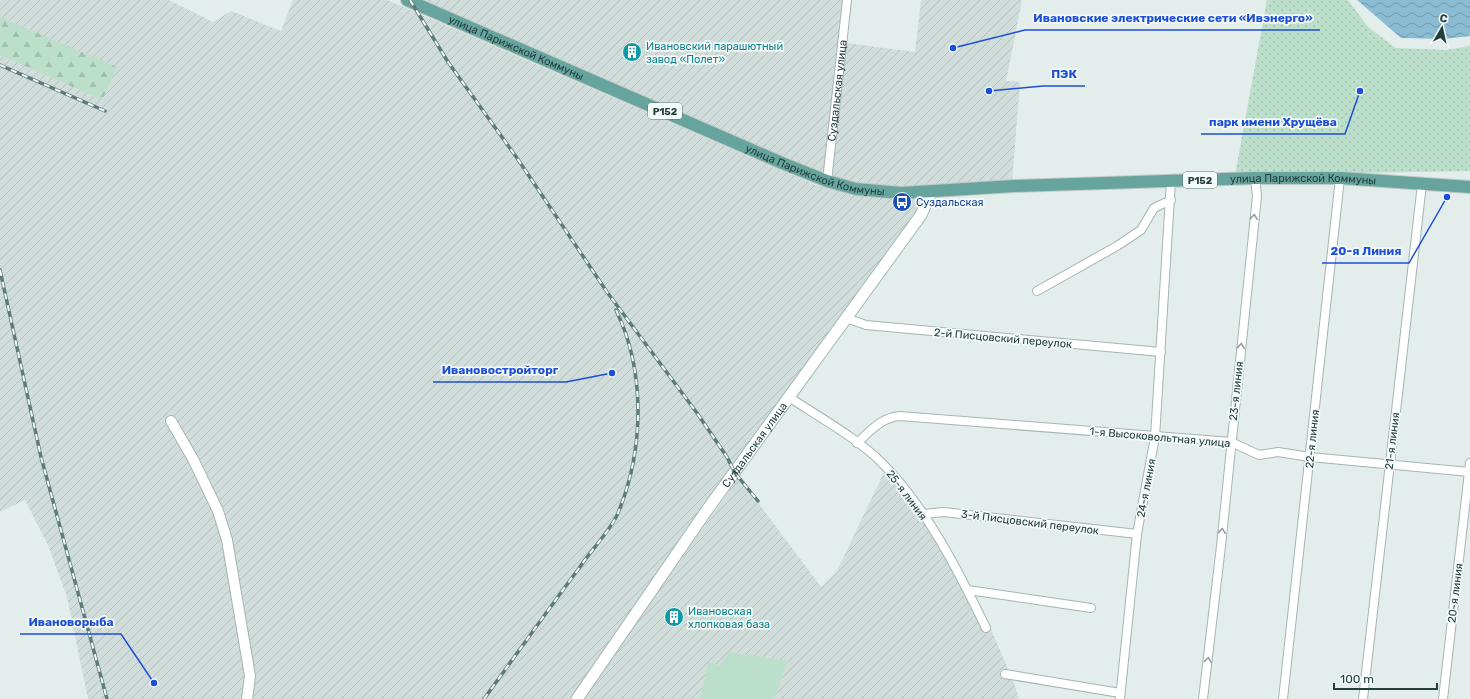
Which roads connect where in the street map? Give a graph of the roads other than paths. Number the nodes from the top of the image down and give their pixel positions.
1 (407, 0) edge
2 (847, 0) edge
3 (1254, 178) junction
4 (1340, 178) junction
5 (827, 181) junction
6 (1171, 181) junction
7 (1422, 184) junction
8 (1470, 187) edge
9 (930, 192) junction
10 (1171, 200) junction
11 (1037, 291) dead end
12 (846, 318) junction
13 (1161, 352) junction
14 (789, 397) junction
15 (171, 421) dead end
16 (1155, 437) junction
17 (1231, 442) junction
18 (857, 443) junction
19 (1310, 457) junction
20 (1470, 463) edge
21 (1389, 464) junction
22 (1470, 472) edge
23 (923, 514) junction
24 (1137, 534) junction
25 (968, 590) junction
26 (1091, 608) dead end
27 (986, 628) dead end
28 (1005, 674) dead end
29 (1120, 696) edge
30 (247, 699) edge
31 (577, 699) edge
32 (1203, 699) edge
33 (1283, 699) edge
34 (1363, 699) edge
35 (1443, 699) edge

1 - 5 main road, улица Парижской Коммуны / Р152
2 - 5 street, Суздальская улица
3 - 4 main road, улица Парижской Коммуны / Р152
3 - 6 main road, улица Парижской Коммуны / Р152
17 -> 3 street, 23-я линия
4 - 7 main road, улица Парижской Коммуны / Р152
4 - 19 street, 22-я линия
5 - 9 main road, улица Парижской Коммуны / Р152
6 - 9 main road, улица Парижской Коммуны / Р152
6 - 10 street, 24-я линия
7 - 8 main road, улица Парижской Коммуны / Р152
7 - 21 street, 21-я линия
9 - 12 main road, Суздальская улица
10 - 11 street
10 - 13 street, 24-я линия
12 - 13 street, 2-й Писцовский переулок
12 - 14 main road, Суздальская улица
13 - 16 street, 24-я линия
14 - 18 street, 25-я линия
14 - 31 main road, Суздальская улица
15 - 30 street
16 - 17 street, 1-я Высоковольтная улица
16 - 18 street, 1-я Высоковольтная улица
16 - 24 street, 24-я линия
17 - 19 street, 1-я Высоковольтная улица
32 -> 17 street, 23-я линия
18 - 23 street, 25-я линия
19 - 21 street, 1-я Высоковольтная улица
19 - 33 street, 22-я линия
20 - 22 street, 20-я линия
21 - 22 street, 1-я Высоковольтная улица
21 - 34 street, 21-я линия
22 - 35 street, 20-я линия
23 - 24 street, 3-й Писцовский переулок
23 - 25 street, 25-я линия
24 - 29 street, 24-я линия
25 - 26 street
25 - 27 street, 25-я линия
28 - 29 street

